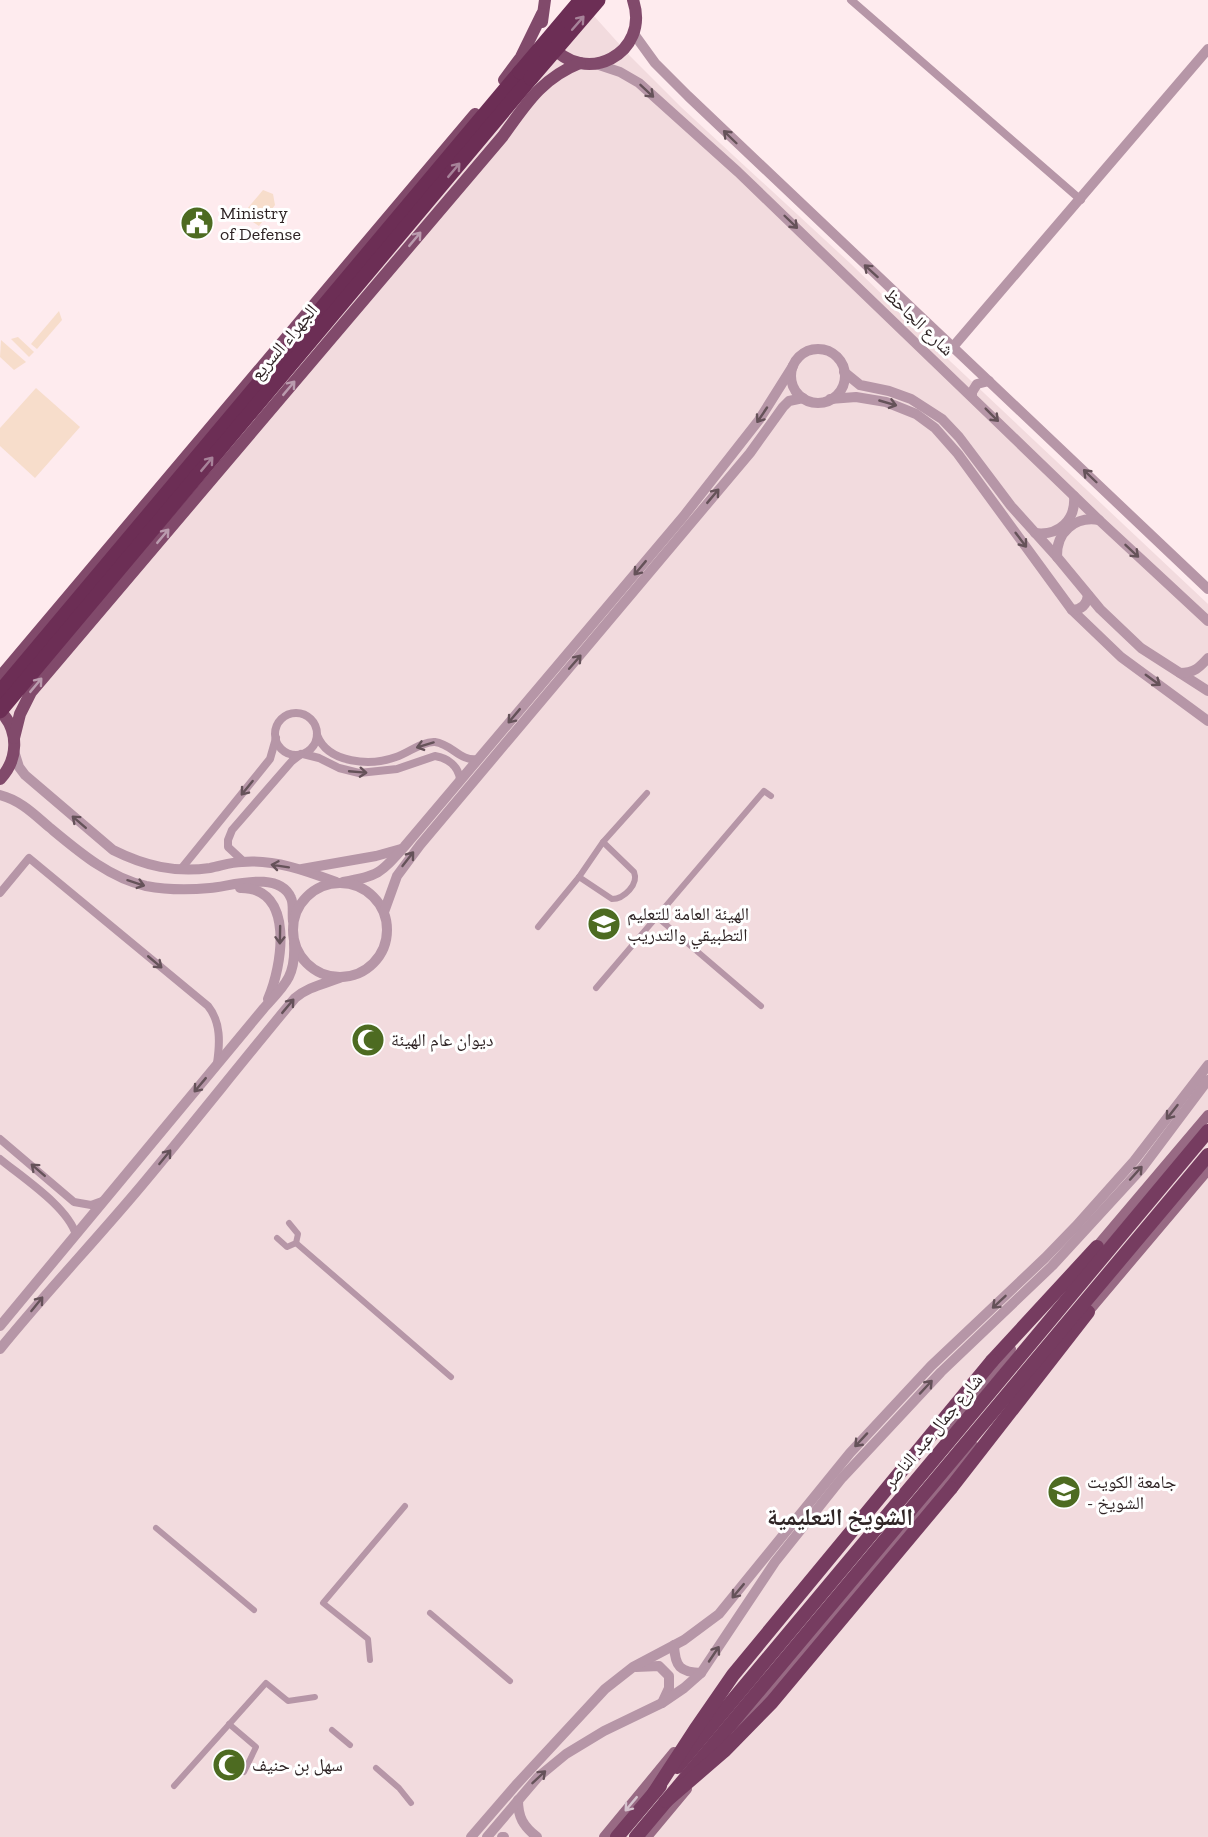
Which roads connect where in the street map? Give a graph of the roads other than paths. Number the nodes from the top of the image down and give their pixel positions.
1 (545, 0) edge
2 (581, 0) edge
3 (598, 0) edge
4 (851, 0) edge
5 (635, 2) edge
6 (542, 14) junction
7 (634, 34) junction
8 (1208, 49) edge
9 (580, 63) junction
10 (596, 64) junction
11 (1081, 200) junction
12 (952, 348) junction
13 (793, 366) junction
14 (844, 372) junction
15 (989, 381) junction
16 (972, 396) junction
17 (803, 398) junction
18 (830, 399) junction
19 (1074, 496) junction
20 (1099, 520) junction
21 (1035, 533) junction
22 (1057, 557) junction
23 (1208, 589) edge
24 (1088, 595) junction
25 (1100, 609) junction
26 (1072, 610) junction
27 (1083, 621) junction
28 (1208, 621) edge
29 (585, 642) junction
30 (1208, 658) edge
31 (1208, 667) edge
32 (1180, 673) junction
33 (0, 677) edge
34 (1203, 688) edge
35 (0, 692) edge
36 (0, 711) edge
37 (1208, 721) edge
38 (318, 735) junction
39 (276, 738) junction
40 (14, 745) junction
41 (302, 754) junction
42 (478, 759) junction
43 (467, 777) junction
44 (0, 779) edge
45 (647, 793) dead end
46 (0, 795) edge
47 (771, 796) dead end
48 (603, 842) junction
49 (104, 843) junction
50 (716, 847) junction
51 (404, 848) junction
52 (723, 853) dead end
53 (90, 859) junction
54 (243, 861) junction
55 (181, 869) junction
56 (302, 869) junction
57 (579, 877) junction
58 (339, 882) junction
59 (211, 888) junction
60 (0, 893) edge
61 (384, 912) junction
62 (657, 917) junction
63 (293, 921) junction
64 (538, 927) dead end
65 (294, 943) junction
66 (342, 977) junction
67 (596, 988) dead end
68 (761, 1006) dead end
69 (264, 1008) junction
70 (1208, 1065) edge
71 (215, 1067) junction
72 (228, 1080) junction
73 (1208, 1080) edge
74 (1208, 1115) edge
75 (1208, 1131) edge
76 (0, 1139) edge
77 (1208, 1155) edge
78 (0, 1159) edge
79 (1208, 1170) edge
80 (58, 1188) junction
81 (48, 1199) junction
82 (104, 1201) junction
83 (289, 1223) dead end
84 (76, 1235) junction
85 (277, 1238) dead end
86 (296, 1243) junction
87 (1097, 1247) junction
88 (1039, 1271) junction
89 (1020, 1290) junction
90 (1088, 1312) junction
91 (0, 1326) edge
92 (0, 1349) edge
93 (451, 1377) dead end
94 (405, 1506) dead end
95 (156, 1528) dead end
96 (254, 1610) dead end
97 (430, 1613) dead end
98 (674, 1645) junction
99 (370, 1660) dead end
100 (633, 1667) junction
101 (701, 1672) junction
102 (510, 1682) dead end
103 (315, 1697) dead end
104 (662, 1703) junction
105 (229, 1724) junction
106 (332, 1730) dead end
107 (350, 1745) dead end
108 (376, 1768) dead end
109 (244, 1773) dead end
110 (174, 1786) dead end
111 (660, 1797) junction
112 (518, 1800) junction
113 (411, 1803) dead end
114 (471, 1837) edge
115 (488, 1837) edge
116 (537, 1837) edge
117 (604, 1837) edge
118 (617, 1837) edge
119 (636, 1837) edge
120 (647, 1837) edge

1 - 6 main road
2 - 35 highway, الجهراء السريع, bridge
36 -> 3 highway, الجهراء السريع, bridge
4 - 11 street
5 - 7 main road
6 - 9 main road
6 - 33 main road, الجهراء السريع
7 - 10 main road
12 -> 7 street, شارع الجاحظ
8 - 11 street
9 - 10 main road
40 -> 9 main road, الجهراء السريع
10 -> 16 street, شارع الجاحظ
11 - 12 street
12 - 15 street, شارع الجاحظ
13 - 14 street
13 - 17 street
13 -> 29 street
14 - 18 street
14 - 21 street
15 - 16 street
23 -> 15 street, شارع الجاحظ
16 -> 19 street, شارع الجاحظ
17 - 18 street
29 -> 17 street
18 -> 26 street
19 - 20 street, شارع الجاحظ
19 - 21 street
20 - 22 street
20 -> 28 street, شارع الجاحظ
21 - 22 street
22 - 24 street
24 - 25 street
24 - 26 street
25 - 27 street
25 - 32 street
26 - 27 street
27 -> 37 street
29 -> 42 street
43 -> 29 street
30 - 32 street
31 - 34 street
32 - 34 street
36 - 40 main road
38 - 39 street
38 - 41 street
42 -> 38 street
39 - 41 street
39 -> 55 street
40 - 44 main road, الجهراء السريع
49 -> 40 street
41 -> 43 street
41 - 54 street
42 - 43 street
43 - 51 street
61 -> 43 street
45 - 48 street
46 - 53 street
47 - 50 street
48 - 57 street
48 - 57 street
49 - 53 street
49 - 55 street
50 - 52 street
50 - 62 street
51 - 56 street
51 - 58 street
53 -> 59 street
54 - 55 street
56 -> 54 street
56 - 58 street
57 - 64 street
58 - 61 street
58 - 63 street
59 - 63 street
59 -> 69 street
60 -> 71 street
61 - 66 street
62 - 67 street
62 - 68 street
63 - 65 street
65 - 66 street
65 - 69 street
72 -> 66 street
69 - 71 street
70 -> 88 street
71 - 72 street
71 -> 82 street
92 -> 72 street
88 -> 73 street
74 - 87 main road
75 - 111 highway, شارع جمال عبد الناصر, bridge
80 -> 76 street
77 - 111 highway, شارع جمال عبد الناصر, bridge
78 - 81 street
79 - 90 main road
80 - 81 street
80 - 82 street
81 - 84 street
82 - 84 street
83 - 86 street
84 - 91 street
85 - 86 street
86 - 93 street
87 - 111 highway, bridge
87 -> 117 main road
88 - 89 street
89 -> 98 street
101 -> 89 street
90 - 111 highway, bridge
90 - 120 main road
94 - 99 street
95 - 96 street
97 - 102 street
98 - 100 street
98 - 101 street
100 - 104 street
100 - 114 street
101 - 104 street
103 - 105 street
112 -> 104 street
105 - 109 street
105 - 110 street
106 - 107 street
108 - 113 street
111 - 118 highway, شارع جمال عبد الناصر
111 - 119 highway, شارع جمال عبد الناصر
112 - 115 street
112 - 116 street

